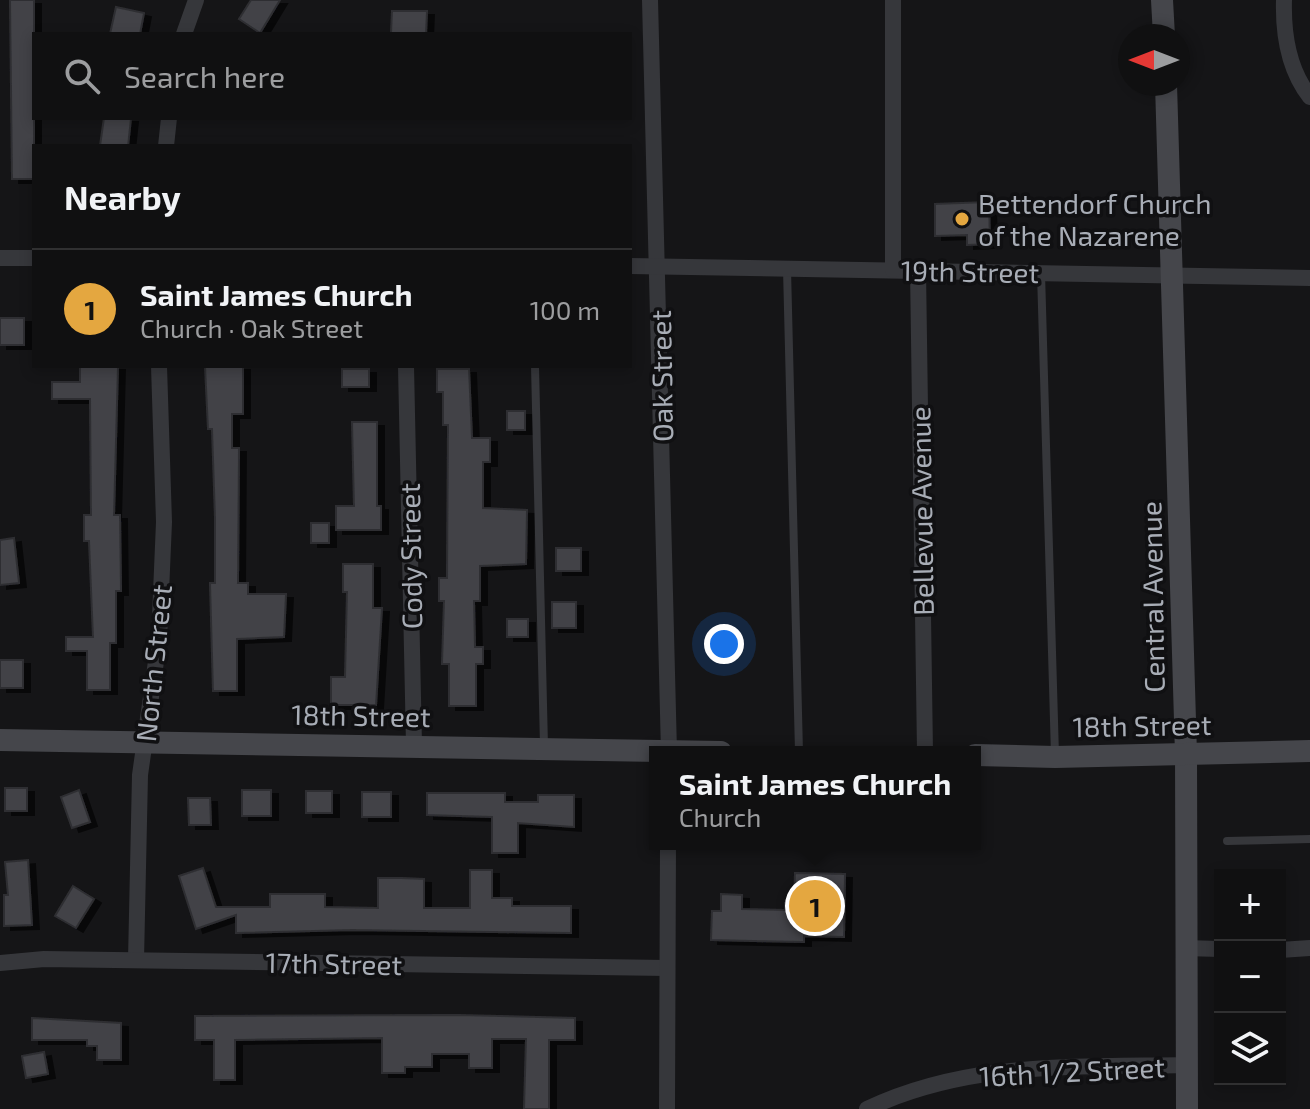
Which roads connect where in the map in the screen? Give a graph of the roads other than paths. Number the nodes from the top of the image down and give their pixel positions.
1 (196, 0) edge
2 (650, 0) edge
3 (893, 0) edge
4 (1162, 0) edge
5 (1284, 0) edge
6 (1163, 24) edge
7 (185, 32) edge
8 (1166, 96) edge
9 (1310, 97) edge
10 (169, 120) edge
11 (166, 144) edge
12 (0, 258) edge
13 (32, 258) edge
14 (632, 266) edge
15 (659, 267) junction
16 (787, 268) junction
17 (893, 270) junction
18 (918, 270) junction
19 (1041, 272) junction
20 (1174, 276) junction
21 (1310, 278) edge
22 (159, 368) edge
23 (406, 368) edge
24 (535, 368) edge
25 (0, 740) edge
26 (146, 742) junction
27 (414, 745) junction
28 (669, 746) edge
29 (799, 746) edge
30 (925, 746) edge
31 (544, 747) junction
32 (649, 751) edge
33 (1310, 751) edge
34 (1186, 754) junction
35 (981, 755) edge
36 (1055, 757) junction
37 (1310, 839) edge
38 (1227, 841) dead end
39 (668, 850) edge
40 (1184, 948) junction
41 (1310, 948) edge
42 (1214, 949) edge
43 (1286, 950) edge
44 (136, 960) junction
45 (0, 963) edge
46 (667, 968) junction
47 (1186, 1065) junction
48 (919, 1091) junction
49 (667, 1109) edge
50 (867, 1109) edge
51 (919, 1109) edge
52 (1187, 1109) edge

1 - 7 street
2 - 15 street, Oak Street
3 - 17 street
4 - 6 street
5 - 9 street
8 - 20 street, Central Avenue
10 - 11 street
12 - 13 street
14 - 15 street, 19th Street
15 - 16 street, 19th Street
15 - 28 street, Oak Street
16 - 17 street, 19th Street
16 - 29 lane
17 - 18 street, 19th Street
18 - 19 street, 19th Street
18 - 30 street, Bellevue Avenue
19 - 20 street, 19th Street
19 - 36 lane
20 - 21 street, 19th Street
20 - 34 street, Central Avenue
22 - 26 street, North Street
23 - 27 street, Cody Street
24 - 31 lane
25 - 26 street, 18th Street
26 - 27 street, 18th Street
26 - 44 street, North Street
27 - 31 street, 18th Street
31 - 32 street, 18th Street
33 - 34 street, 18th Street
34 - 36 street, 18th Street
34 - 40 street, Central Avenue
35 - 36 street, 18th Street
37 - 38 lane
39 - 46 street
40 - 42 street
40 - 47 street, Central Avenue
41 - 43 street
44 - 45 street, 17th Street
44 - 46 street, 17th Street
46 - 49 street
47 - 48 street, 16th 1/2 Street
47 - 52 street, Central Avenue
48 - 50 street, 16th 1/2 Street
48 - 51 street

